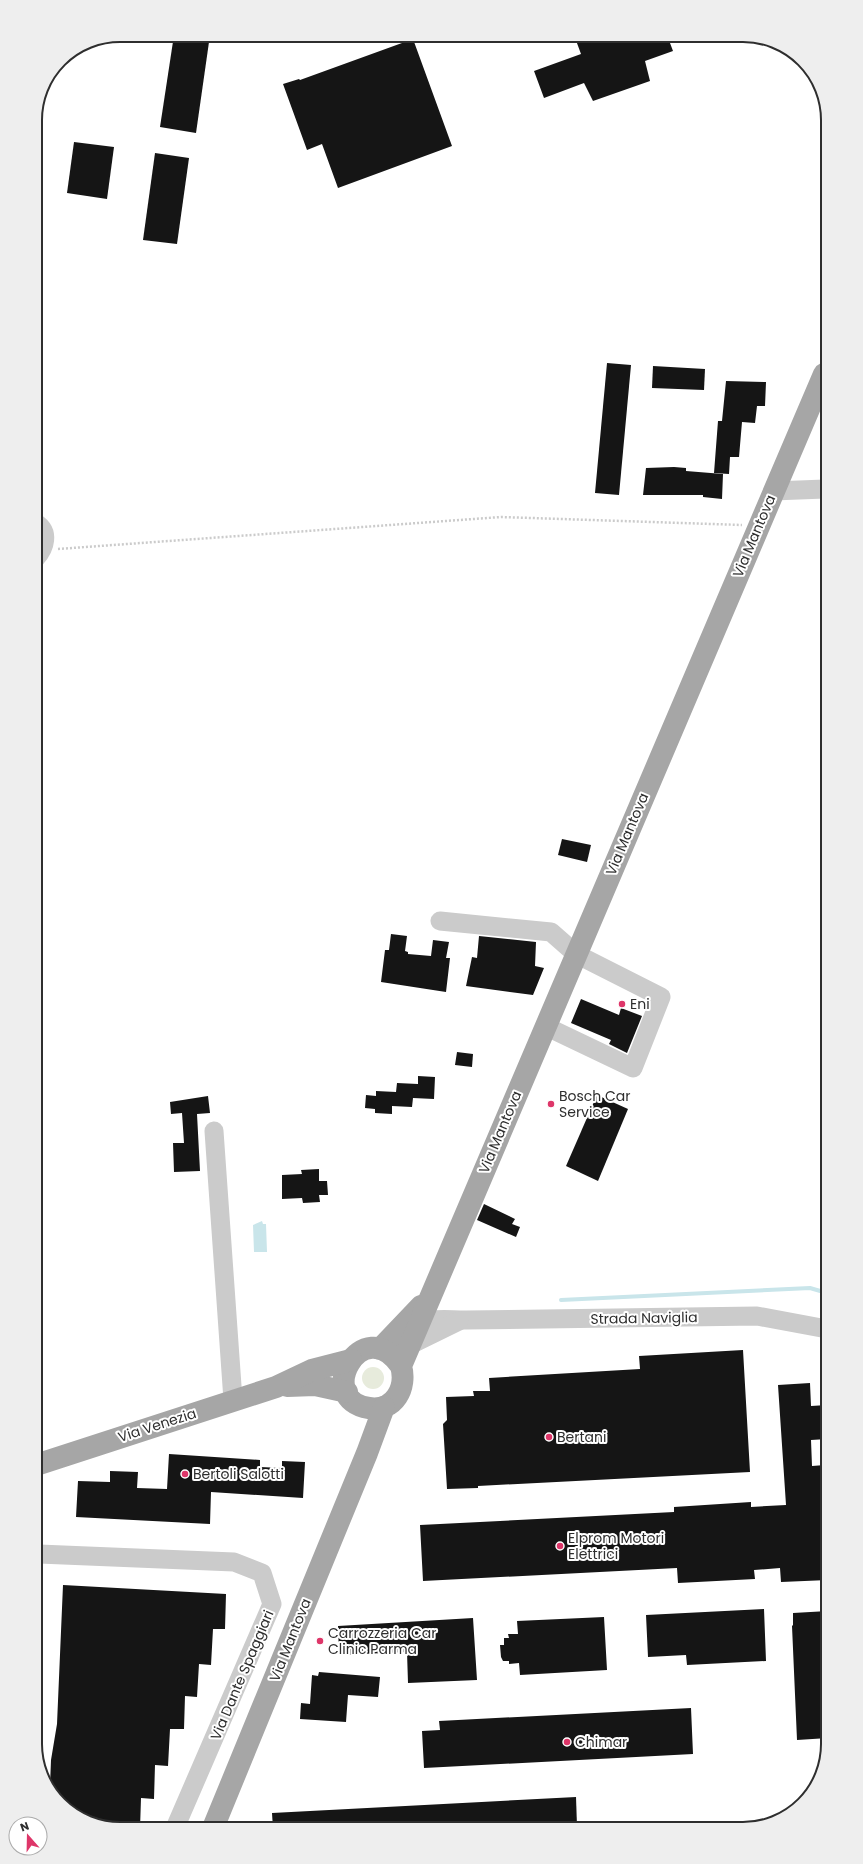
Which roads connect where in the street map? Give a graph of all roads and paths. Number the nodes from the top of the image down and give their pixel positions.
1 (821, 381) edge
2 (821, 489) edge
3 (773, 491) junction
4 (758, 526) junction
5 (42, 528) edge
6 (42, 548) edge
7 (42, 554) edge
8 (440, 921) dead end
9 (576, 954) junction
10 (545, 1026) junction
11 (214, 1131) dead end
12 (431, 1295) junction
13 (461, 1320) junction
14 (421, 1321) junction
15 (821, 1328) edge
16 (410, 1345) junction
17 (381, 1348) junction
18 (351, 1360) junction
19 (401, 1366) junction
20 (276, 1386) junction
21 (354, 1399) junction
22 (234, 1400) junction
23 (384, 1407) junction
24 (367, 1453) junction
25 (42, 1463) edge
26 (42, 1554) edge
27 (178, 1822) edge
28 (215, 1822) edge

1 - 3 main road, Via Mantova
2 - 3 street
3 - 4 main road, Via Mantova
4 - 7 path
4 - 9 main road, Via Mantova
5 - 6 street
8 - 9 street
9 - 10 main road, Via Mantova
9 - 10 street
10 - 12 main road, Via Mantova
11 - 22 street
12 - 14 main road, Via Mantova
12 - 17 main road, Via Mantova
13 - 14 street, Strada Naviglia
13 - 15 street, Strada Naviglia
13 - 16 street, Strada Naviglia
14 - 16 main road, Via Mantova
14 - 17 street, Strada Naviglia
16 - 19 main road, Via Mantova
17 - 18 main road
17 - 19 main road
18 - 20 main road, Via Venezia
18 - 21 main road, Via Mantova
19 - 23 main road, Via Mantova
20 - 21 main road, Via Venezia
20 - 22 main road, Via Venezia
21 - 23 main road
21 - 24 main road, Via Mantova
22 - 25 main road, Via Venezia
23 - 24 main road, Via Mantova
24 - 28 main road, Via Mantova
26 - 27 street, Via Dante Spaggiari

